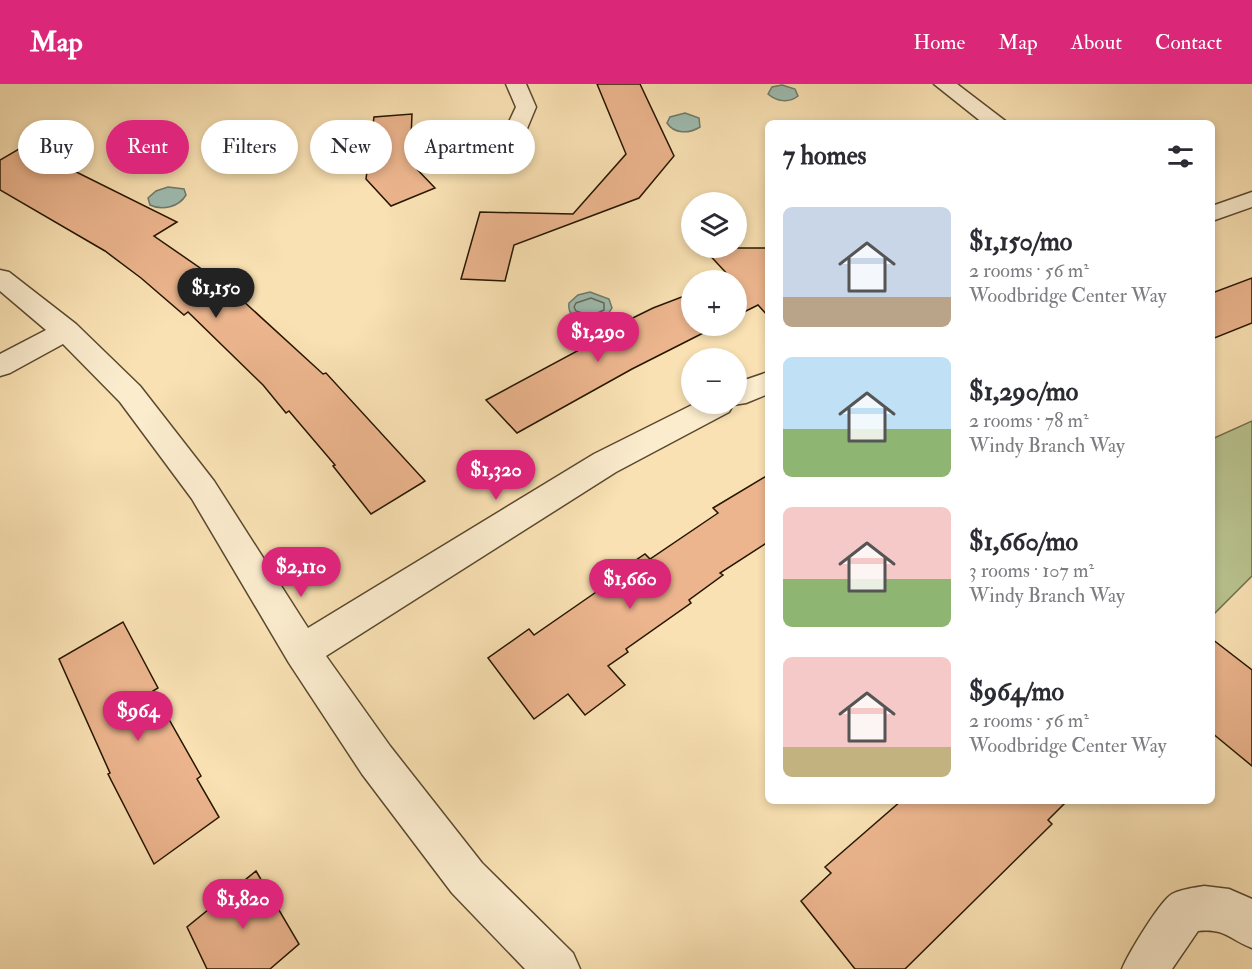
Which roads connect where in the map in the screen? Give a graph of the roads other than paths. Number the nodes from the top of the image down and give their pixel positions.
1 (516, 84) edge
2 (944, 84) edge
3 (520, 120) edge
4 (993, 120) edge
5 (1252, 200) edge
6 (1215, 213) edge
7 (0, 278) edge
8 (66, 331) junction
9 (0, 366) edge
10 (765, 383) edge
11 (747, 391) edge
12 (701, 414) edge
13 (302, 651) junction
14 (1252, 926) edge
15 (557, 969) edge
16 (1145, 969) edge

1 - 3 street
2 - 4 street
5 - 6 street
7 - 8 street
8 - 9 street
8 - 13 street
10 - 11 street
12 - 13 street
13 - 15 street
14 - 16 street

